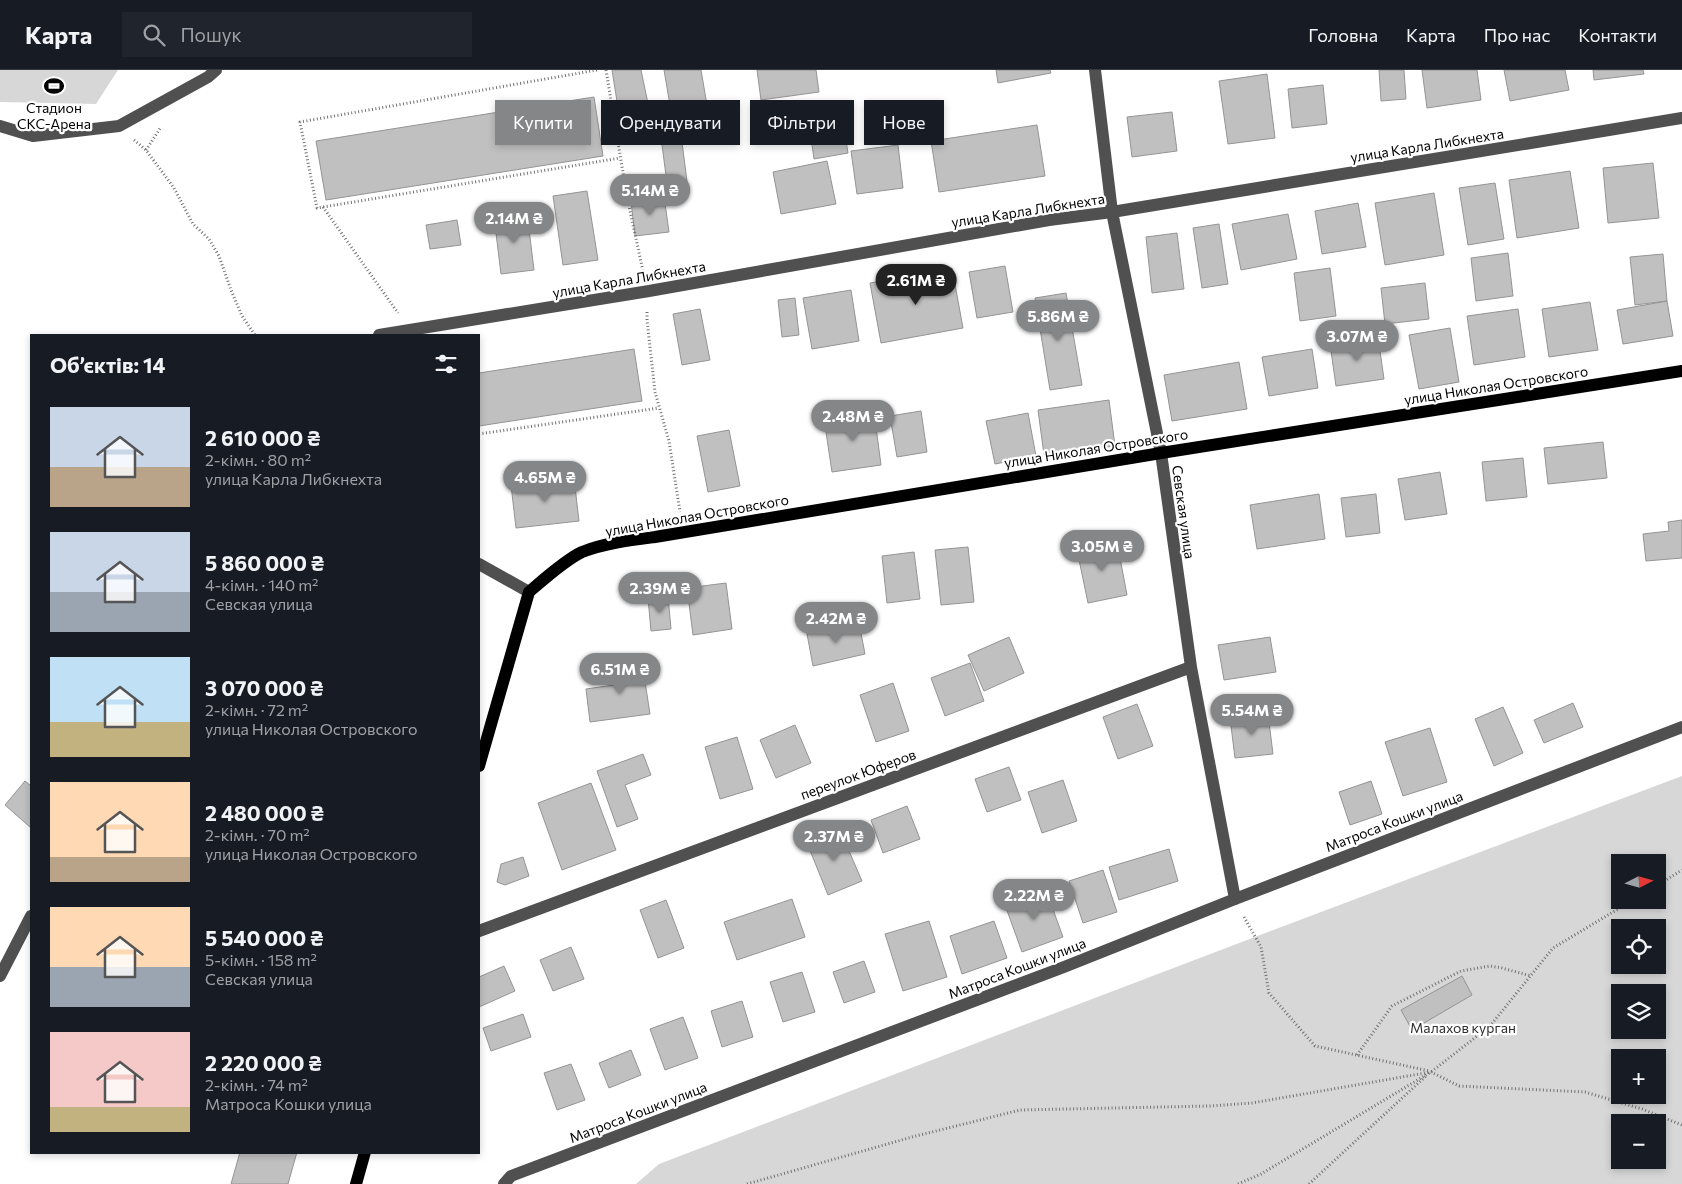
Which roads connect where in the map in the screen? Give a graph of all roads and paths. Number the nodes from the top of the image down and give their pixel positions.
1 (216, 70) edge
2 (597, 70) edge
3 (606, 70) edge
4 (1094, 70) edge
5 (1682, 118) edge
6 (0, 126) edge
7 (119, 126) junction
8 (620, 158) junction
9 (323, 207) junction
10 (1112, 212) junction
11 (649, 291) junction
12 (411, 330) junction
13 (254, 334) edge
14 (385, 334) edge
15 (1682, 371) edge
16 (660, 408) junction
17 (480, 434) edge
18 (1160, 452) junction
19 (681, 518) dead end
20 (480, 565) edge
21 (529, 592) junction
22 (1191, 667) junction
23 (1682, 727) edge
24 (480, 763) edge
25 (1682, 870) edge
26 (1666, 880) edge
27 (1235, 899) junction
28 (1618, 909) edge
29 (30, 918) edge
30 (480, 931) edge
31 (0, 976) edge
32 (1531, 976) junction
33 (1357, 1055) junction
34 (1431, 1072) junction
35 (1682, 1125) edge
36 (364, 1154) edge
37 (356, 1184) edge
38 (504, 1184) edge
39 (747, 1184) edge
40 (1238, 1184) edge
41 (1309, 1184) edge

1 - 7 street
2 - 9 path
3 - 8 path
4 - 10 street, Севская улица
5 - 10 street, улица Карла Либкнехта
6 - 7 street
7 - 13 path
8 - 9 path
8 - 11 path
9 - 12 path
10 - 11 street, улица Карла Либкнехта
10 - 18 street, Севская улица
11 - 12 street, улица Карла Либкнехта
11 - 16 path
12 - 14 street, улица Карла Либкнехта
15 - 18 main road, улица Николая Островского
16 - 17 path
16 - 19 path
18 - 21 main road, улица Николая Островского
18 - 22 street, Севская улица
20 - 21 street
21 - 24 main road
22 - 27 street, Севская улица
22 - 30 street, переулок Юферов
23 - 27 street, Матроса Кошки улица
25 - 26 path
27 - 33 path
27 - 38 street, Матроса Кошки улица
28 - 32 path
29 - 31 street
32 - 33 path
32 - 34 path
33 - 34 path
34 - 35 path
34 - 39 path
34 - 40 path
34 - 41 path
36 - 37 main road

